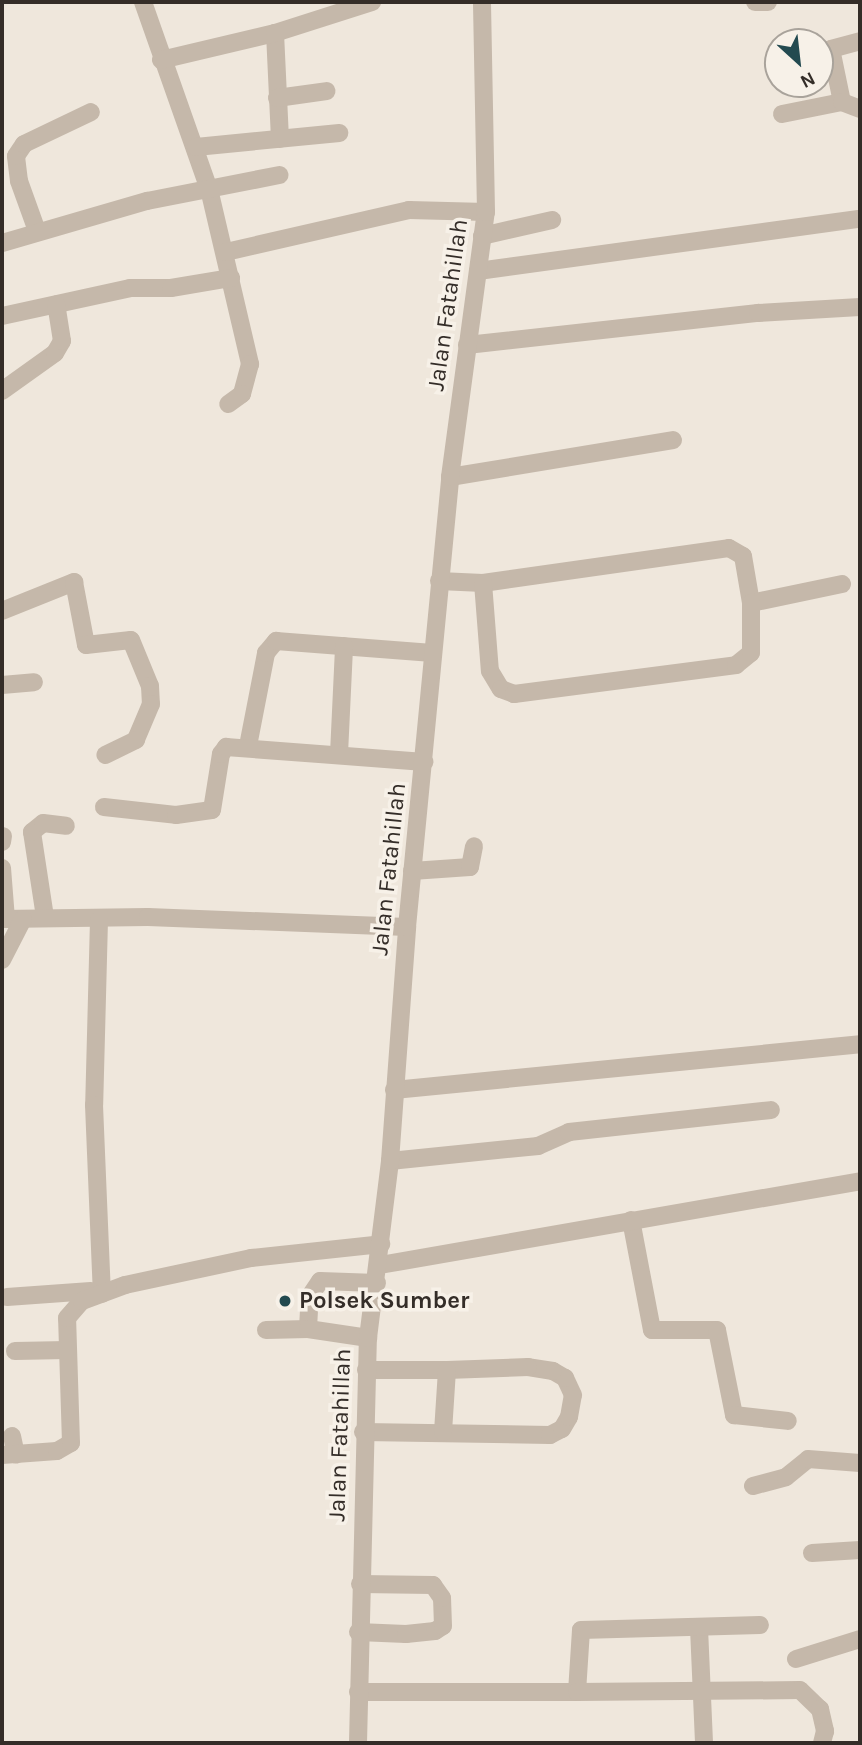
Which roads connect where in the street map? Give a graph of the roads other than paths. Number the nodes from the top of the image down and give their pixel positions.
1 (143, 2) edge
2 (372, 2) edge
3 (482, 2) edge
4 (755, 2) edge
5 (768, 2) edge
6 (275, 33) junction
7 (860, 41) edge
8 (161, 60) junction
9 (327, 91) dead end
10 (277, 98) junction
11 (842, 102) junction
12 (860, 109) edge
13 (91, 112) dead end
14 (782, 114) dead end
15 (339, 133) dead end
16 (280, 139) junction
17 (196, 148) junction
18 (279, 175) dead end
19 (209, 189) junction
20 (486, 212) junction
21 (860, 219) edge
22 (552, 220) dead end
23 (37, 231) junction
24 (482, 236) junction
25 (2, 243) edge
26 (226, 252) junction
27 (478, 271) junction
28 (231, 278) junction
29 (56, 304) junction
30 (860, 307) edge
31 (2, 316) edge
32 (467, 345) junction
33 (2, 391) edge
34 (228, 404) dead end
35 (673, 440) dead end
36 (450, 477) junction
37 (439, 581) junction
38 (483, 583) junction
39 (842, 584) dead end
40 (751, 603) junction
41 (2, 611) edge
42 (344, 646) junction
43 (433, 653) junction
44 (34, 682) dead end
45 (2, 685) edge
46 (248, 746) junction
47 (339, 754) junction
48 (105, 755) dead end
49 (424, 762) junction
50 (104, 807) dead end
51 (66, 825) dead end
52 (474, 846) dead end
53 (2, 868) edge
54 (412, 871) junction
55 (45, 917) junction
56 (10, 919) edge
57 (99, 920) junction
58 (407, 927) junction
59 (2, 960) edge
60 (860, 1044) edge
61 (394, 1090) junction
62 (771, 1110) dead end
63 (390, 1161) junction
64 (860, 1181) edge
65 (631, 1220) junction
66 (381, 1244) junction
67 (380, 1265) junction
68 (377, 1283) junction
69 (101, 1292) junction
70 (7, 1297) dead end
71 (308, 1329) junction
72 (266, 1330) dead end
73 (368, 1339) junction
74 (67, 1350) junction
75 (15, 1351) dead end
76 (366, 1370) junction
77 (447, 1370) junction
78 (788, 1421) dead end
79 (363, 1432) junction
80 (443, 1432) junction
81 (12, 1436) dead end
82 (9, 1455) edge
83 (860, 1462) edge
84 (754, 1486) dead end
85 (860, 1550) edge
86 (812, 1553) dead end
87 (360, 1584) junction
88 (760, 1625) dead end
89 (699, 1628) junction
90 (358, 1632) junction
91 (860, 1639) edge
92 (796, 1659) dead end
93 (701, 1691) junction
94 (358, 1692) junction
95 (577, 1692) junction
96 (358, 1743) edge
97 (704, 1743) edge
98 (822, 1743) edge

1 - 8 street
2 - 6 street
3 - 20 street, Jalan Fatahillah
4 - 5 street
6 - 8 street
6 - 10 street
7 - 11 street
8 - 17 street
9 - 10 street
10 - 16 street
11 - 12 street
11 - 14 street
13 - 23 street
15 - 16 street
16 - 17 street
17 - 19 street
18 - 19 street
19 - 23 street
19 - 26 street
20 - 24 street, Jalan Fatahillah
20 - 26 street
21 - 27 street
22 - 24 street
23 - 25 street
24 - 27 street, Jalan Fatahillah
26 - 28 street
27 - 32 street, Jalan Fatahillah
28 - 29 street
28 - 34 street
29 - 31 street
29 - 33 street
30 - 32 street
32 - 36 street, Jalan Fatahillah
35 - 36 street
36 - 37 street, Jalan Fatahillah
37 - 38 street
37 - 43 street, Jalan Fatahillah
38 - 40 street
38 - 40 street
39 - 40 street
41 - 48 street
42 - 43 street
42 - 46 street
42 - 47 street
43 - 49 street, Jalan Fatahillah
44 - 45 street
46 - 47 street
46 - 50 street
47 - 49 street
49 - 54 street, Jalan Fatahillah
51 - 55 street
52 - 54 street
53 - 56 street
54 - 58 street, Jalan Fatahillah
55 - 56 street
55 - 57 street
56 - 59 street
57 - 58 street
57 - 69 street
58 - 61 street, Jalan Fatahillah
60 - 61 street
61 - 63 street, Jalan Fatahillah
62 - 63 street
63 - 66 street, Jalan Fatahillah
64 - 65 street
65 - 67 street
65 - 78 street
66 - 67 street, Jalan Fatahillah
66 - 69 street
67 - 68 street, Jalan Fatahillah
68 - 71 street
68 - 73 street, Jalan Fatahillah
69 - 70 street
69 - 74 street
71 - 72 street
71 - 73 street
73 - 76 street, Jalan Fatahillah
74 - 75 street
74 - 82 street
76 - 77 street
76 - 79 street, Jalan Fatahillah
77 - 80 street
77 - 80 street
79 - 80 street
79 - 87 street, Jalan Fatahillah
81 - 82 street
83 - 84 street
85 - 86 street
87 - 90 street, Jalan Fatahillah
87 - 90 street
88 - 89 street
89 - 93 street
89 - 95 street
90 - 94 street, Jalan Fatahillah
91 - 92 street
93 - 95 street
93 - 97 street
93 - 98 street
94 - 95 street
94 - 96 street, Jalan Fatahillah

